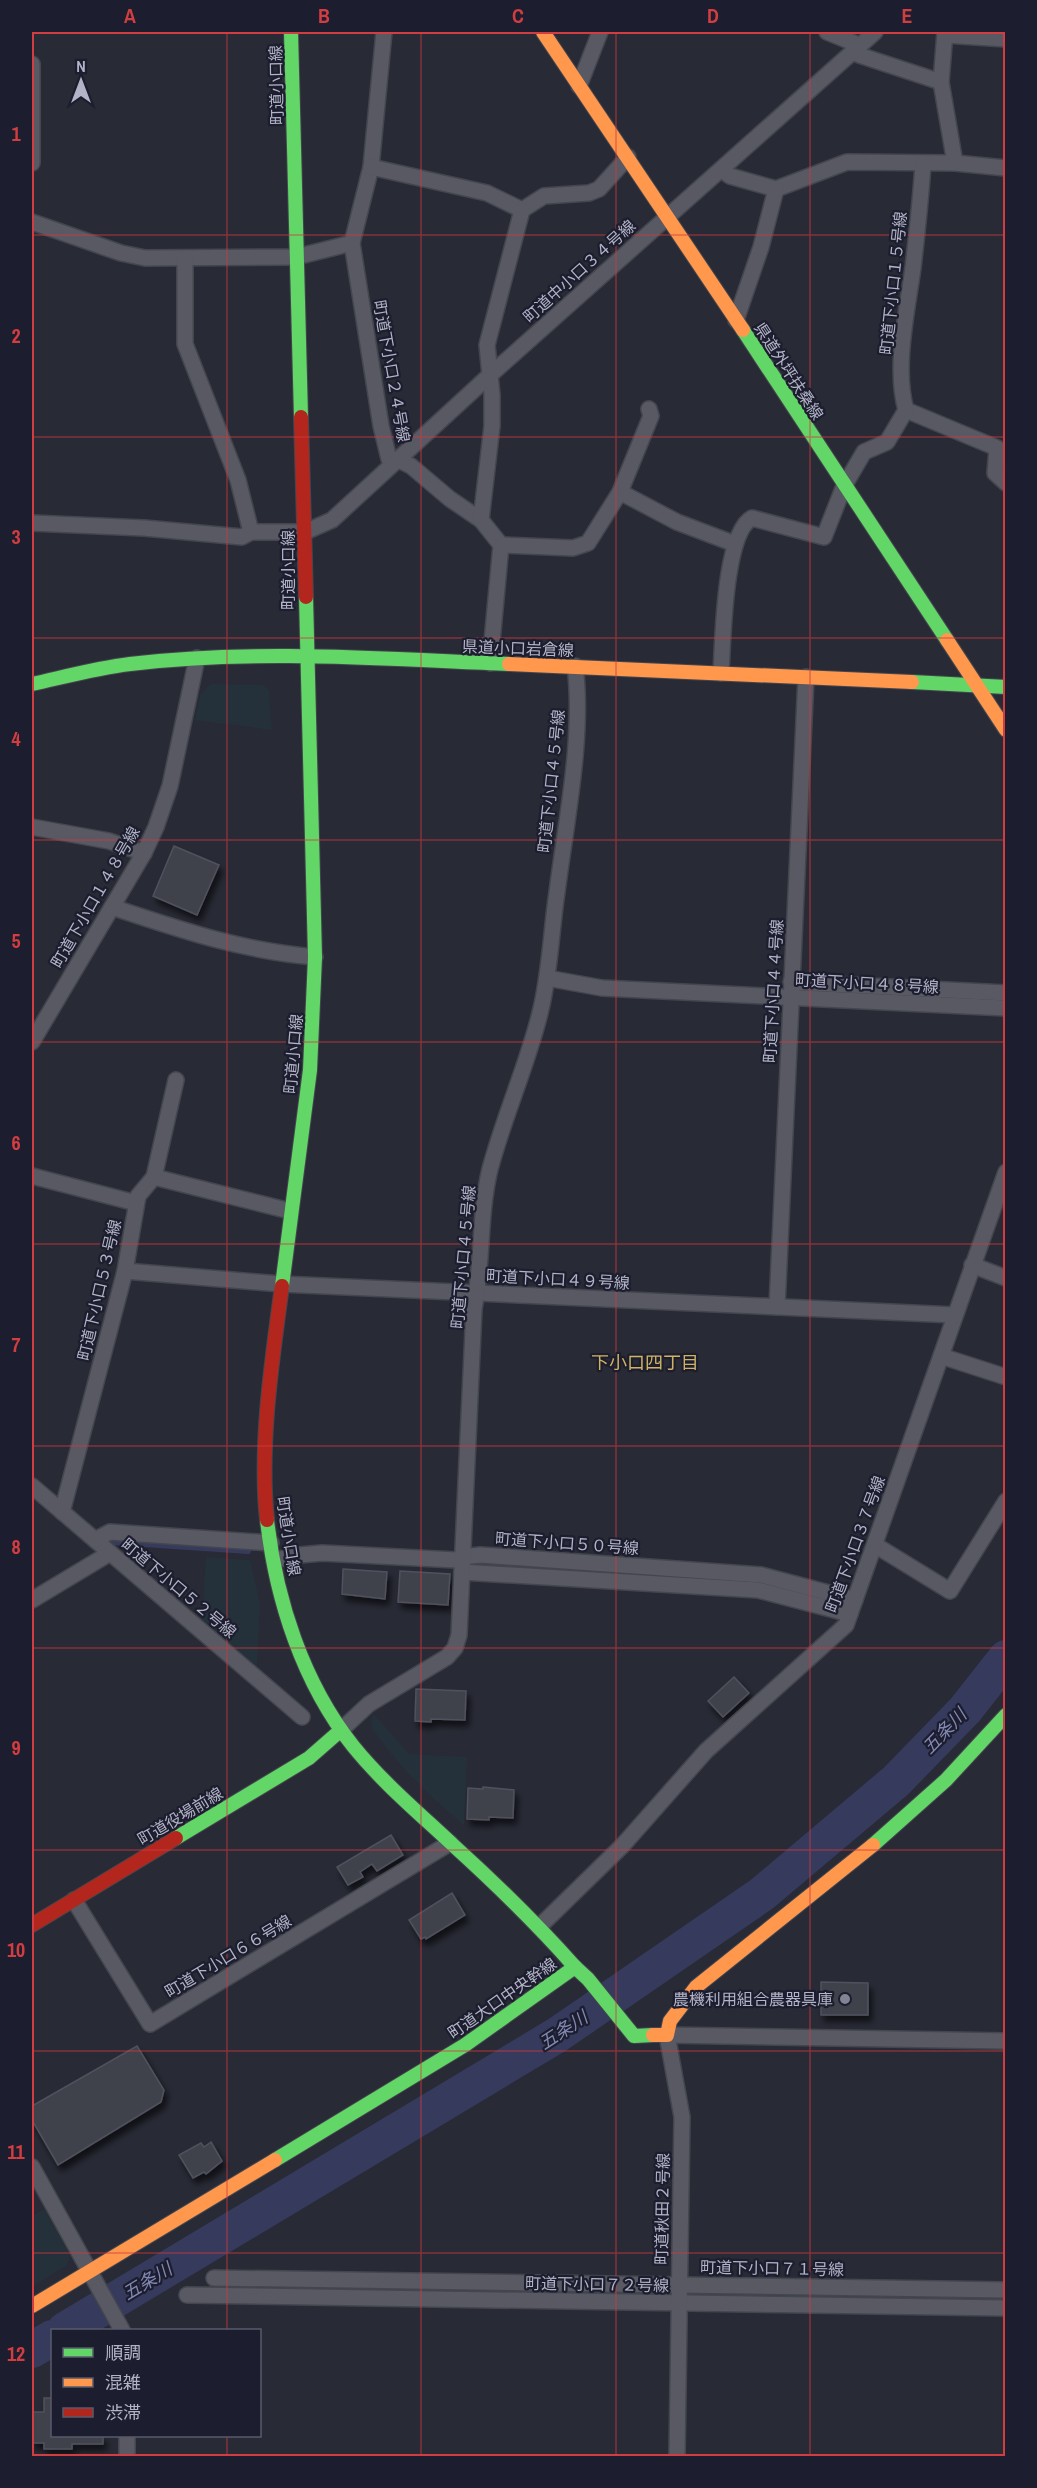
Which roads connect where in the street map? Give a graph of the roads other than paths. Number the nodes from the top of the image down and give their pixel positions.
1 (291, 32) edge
2 (384, 32) edge
3 (543, 32) edge
4 (600, 32) edge
5 (827, 32) edge
6 (875, 32) edge
7 (945, 33) edge
8 (1005, 39) edge
9 (856, 48) junction
10 (32, 64) edge
11 (941, 82) junction
12 (579, 86) junction
13 (32, 116) edge
14 (628, 158) junction
15 (32, 163) edge
16 (923, 163) junction
17 (955, 163) junction
18 (371, 167) junction
19 (1005, 168) edge
20 (722, 170) junction
21 (776, 189) junction
22 (522, 210) junction
23 (668, 216) junction
24 (32, 222) edge
25 (352, 243) junction
26 (296, 257) junction
27 (185, 259) junction
28 (736, 320) junction
29 (490, 375) junction
30 (649, 410) dead end
31 (906, 410) junction
32 (399, 460) junction
33 (1005, 483) edge
34 (844, 486) junction
35 (620, 492) junction
36 (481, 520) junction
37 (32, 523) edge
38 (251, 532) junction
39 (305, 532) junction
40 (735, 544) junction
41 (501, 545) junction
42 (305, 656) junction
43 (197, 657) junction
44 (490, 663) junction
45 (575, 666) junction
46 (721, 673) junction
47 (806, 677) junction
48 (32, 684) edge
49 (976, 685) junction
50 (1005, 687) edge
51 (1005, 730) edge
52 (32, 827) edge
53 (144, 852) junction
54 (112, 907) junction
55 (315, 957) junction
56 (547, 978) junction
57 (791, 982) junction
58 (1005, 993) edge
59 (791, 998) junction
60 (1005, 1008) edge
61 (32, 1042) edge
62 (176, 1080) dead end
63 (32, 1176) edge
64 (154, 1177) junction
65 (1005, 1177) edge
66 (136, 1203) junction
67 (290, 1211) junction
68 (972, 1265) junction
69 (125, 1271) junction
70 (1005, 1278) edge
71 (281, 1284) junction
72 (477, 1294) junction
73 (777, 1307) junction
74 (955, 1315) junction
75 (940, 1356) junction
76 (1005, 1377) edge
77 (32, 1486) edge
78 (1005, 1501) edge
79 (62, 1512) junction
80 (95, 1540) junction
81 (271, 1543) junction
82 (875, 1545) junction
83 (110, 1553) junction
84 (274, 1560) junction
85 (462, 1565) junction
86 (32, 1600) edge
87 (852, 1607) junction
88 (1005, 1715) edge
89 (302, 1717) dead end
90 (341, 1730) junction
91 (450, 1843) junction
92 (74, 1900) junction
93 (32, 1925) edge
94 (540, 1926) junction
95 (575, 1967) junction
96 (667, 2035) junction
97 (1005, 2041) edge
98 (32, 2168) edge
99 (92, 2277) junction
100 (214, 2278) dead end
101 (679, 2285) junction
102 (1005, 2290) edge
103 (187, 2295) dead end
104 (679, 2303) junction
105 (32, 2306) edge
106 (1005, 2308) edge
107 (121, 2329) edge
108 (127, 2437) edge
109 (127, 2457) edge
110 (677, 2457) edge

1 - 26 street, 町道小口線
2 - 18 street, 町道下小口２４号線
3 - 12 street, 県道外坪扶桑線
4 - 12 street
5 - 9 street
6 - 9 street, 町道中小口３４号線
7 - 8 street
7 - 11 street
9 - 11 street
9 - 20 street, 町道中小口３４号線
10 - 13 street
11 - 17 street
12 - 14 street, 県道外坪扶桑線
13 - 15 street
14 - 22 street
14 - 23 street, 県道外坪扶桑線
16 - 17 street
16 - 21 street
16 - 31 street, 町道下小口１５号線
17 - 19 street
18 - 22 street
18 - 25 street, 町道下小口２４号線
20 - 21 street
20 - 23 street, 町道中小口３４号線
21 - 28 street
22 - 29 street
23 - 28 street, 県道外坪扶桑線
23 - 29 street, 町道中小口３４号線
24 - 27 street
25 - 26 street
25 - 32 street, 町道下小口２４号線
26 - 27 street
26 - 39 street, 町道小口線
27 - 38 street
28 - 34 street, 県道外坪扶桑線
29 - 32 street, 町道中小口３４号線
29 - 36 street
30 - 35 street
31 - 33 street
31 - 34 street
32 - 36 street, 町道下小口２４号線
32 - 39 street, 町道中小口３４号線
34 - 40 street
34 - 49 street, 県道外坪扶桑線
35 - 40 street
35 - 41 street
36 - 41 street, 町道下小口２４号線
37 - 38 street
38 - 39 street
39 - 42 street, 町道小口線
40 - 46 street
41 - 44 street
42 - 43 street, 県道小口岩倉線
42 - 44 street, 県道小口岩倉線
42 - 55 street, 町道小口線
43 - 48 street, 県道小口岩倉線
43 - 53 street, 町道下小口１４８号線
44 - 45 street, 県道小口岩倉線
45 - 46 street, 県道小口岩倉線
45 - 56 street, 町道下小口４５号線
46 - 47 street, 県道小口岩倉線
47 - 49 street, 県道小口岩倉線
47 - 57 street, 町道下小口４４号線
49 - 50 street, 県道小口岩倉線
49 - 51 street, 県道外坪扶桑線
52 - 53 street
53 - 54 street, 町道下小口１４８号線
54 - 55 street
54 - 61 street, 町道下小口１４８号線
55 - 67 street, 町道小口線
56 - 59 street, 町道下小口４８号線
56 - 72 street, 町道下小口４５号線
57 - 58 street
57 - 59 street, 町道下小口４４号線
59 - 60 street, 町道下小口４８号線
59 - 73 street, 町道下小口４４号線
62 - 64 street, 町道下小口５３号線
63 - 66 street
64 - 66 street, 町道下小口５３号線
64 - 67 street
65 - 68 street, 町道下小口３７号線
66 - 69 street, 町道下小口５３号線
67 - 71 street, 町道小口線
68 - 70 street
68 - 74 street, 町道下小口３７号線
69 - 71 street, 町道下小口４９号線
69 - 79 street, 町道下小口５３号線
71 - 72 street, 町道下小口４９号線
71 - 81 street, 町道小口線
72 - 73 street, 町道下小口４９号線
72 - 85 street, 町道下小口４５号線
73 - 74 street, 町道下小口４９号線
74 - 75 street, 町道下小口３７号線
75 - 76 street
75 - 82 street, 町道下小口３７号線
77 - 79 street, 町道下小口５２号線
78 - 82 street
79 - 80 street, 町道下小口５２号線
80 - 81 street
80 - 83 street, 町道下小口５２号線
81 - 84 street, 町道小口線
82 - 87 street, 町道下小口３７号線
83 - 86 street
83 - 89 street, 町道下小口５２号線
84 - 85 street, 町道下小口５０号線
84 - 90 street, 町道小口線
85 - 87 street
85 - 87 street, 町道下小口５０号線
85 - 90 street, 町道下小口４５号線
87 - 94 street, 町道下小口３７号線
88 - 96 street
90 - 91 street, 町道小口線
90 - 92 street, 町道役場前線
91 - 92 street, 町道下小口６６号線
91 - 94 street, 町道小口線
92 - 93 street, 町道役場前線
94 - 95 street, 町道小口線
95 - 96 street, 町道大口中央幹線
95 - 99 street, 町道大口中央幹線
96 - 97 street
96 - 101 street, 町道秋田２号線
98 - 99 street
99 - 105 street, 町道大口中央幹線
99 - 107 street
100 - 101 street, 町道下小口７１号線
101 - 102 street, 町道下小口７１号線
101 - 104 street, 町道秋田２号線
103 - 104 street, 町道下小口７２号線
104 - 106 street, 町道下小口７２号線
104 - 110 street, 町道秋田２号線
108 - 109 street

